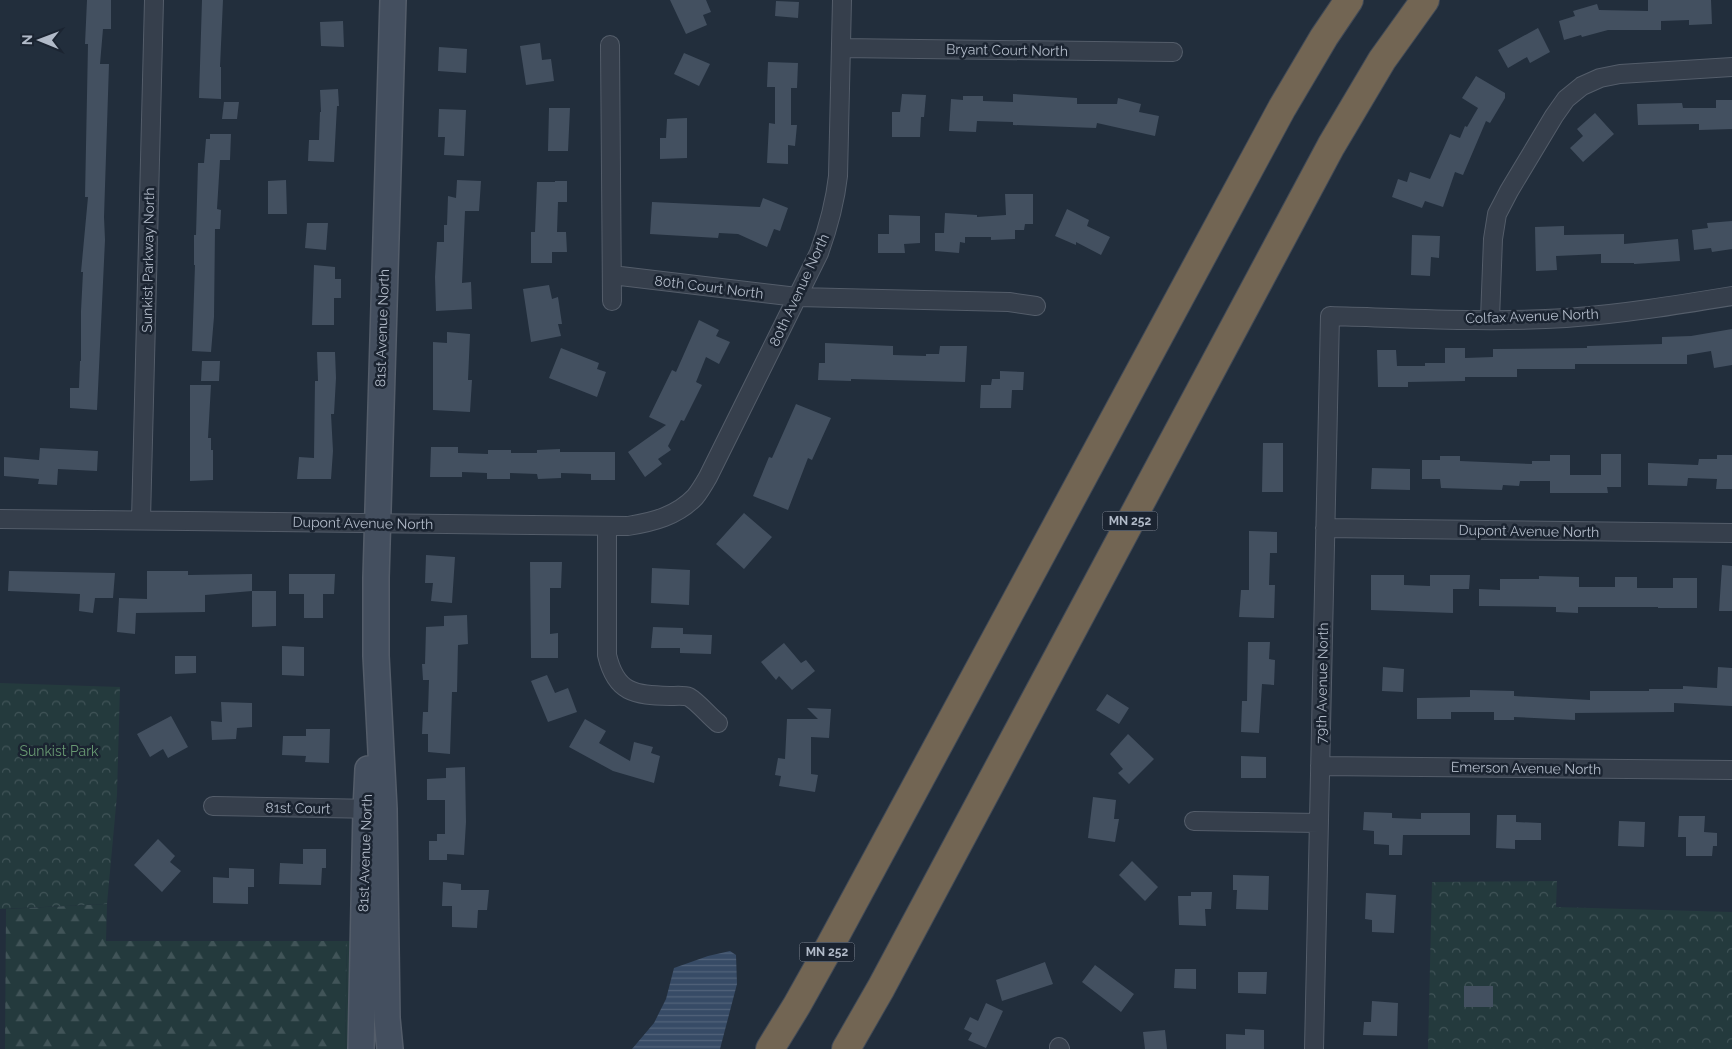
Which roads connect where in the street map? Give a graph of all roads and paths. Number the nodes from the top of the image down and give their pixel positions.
1 (154, 0) edge
2 (393, 0) edge
3 (842, 0) edge
4 (1349, 0) edge
5 (1425, 0) edge
6 (610, 45) dead end
7 (841, 48) junction
8 (1173, 52) dead end
9 (1732, 67) edge
10 (612, 276) junction
11 (1732, 296) edge
12 (797, 297) junction
13 (612, 301) dead end
14 (1036, 306) dead end
15 (1330, 316) joint
16 (1490, 319) junction
17 (708, 477) joint
18 (0, 519) edge
19 (141, 520) junction
20 (377, 523) junction
21 (607, 526) junction
22 (1325, 528) junction
23 (1732, 533) edge
24 (718, 723) dead end
25 (1320, 766) junction
26 (1732, 770) edge
27 (213, 806) dead end
28 (375, 809) junction
29 (1194, 821) dead end
30 (1319, 823) junction
31 (361, 1049) edge
32 (390, 1049) edge
33 (770, 1049) edge
34 (846, 1049) edge
35 (1314, 1049) edge

1 - 19 street, Sunkist Parkway North
2 - 20 street, 81st Avenue North
3 - 7 street, 80th Avenue North
4 - 33 highway, MN 252
5 - 34 highway, MN 252
6 - 10 street
7 - 8 street, Bryant Court North
7 - 12 street, 80th Avenue North
9 - 16 street
10 - 12 street, 80th Court North
10 - 13 street
11 - 16 street, Colfax Avenue North
12 - 14 street, 80th Court North
12 - 17 street, 80th Avenue North
15 - 16 street, Colfax Avenue North
15 - 22 street, 79th Avenue North
17 - 21 street, Dupont Avenue North
18 - 19 street, Dupont Avenue North
19 - 20 street, Dupont Avenue North
20 - 21 street, Dupont Avenue North
20 - 28 street, 81st Avenue North
21 - 24 street
22 - 23 street, Dupont Avenue North
22 - 25 street, 79th Avenue North
25 - 26 street, Emerson Avenue North
25 - 30 street, 79th Avenue North
27 - 28 street, 81st Court
28 - 31 street, 81st Avenue North
28 - 32 street, 81st Avenue North
29 - 30 street
30 - 35 street, 79th Avenue North

